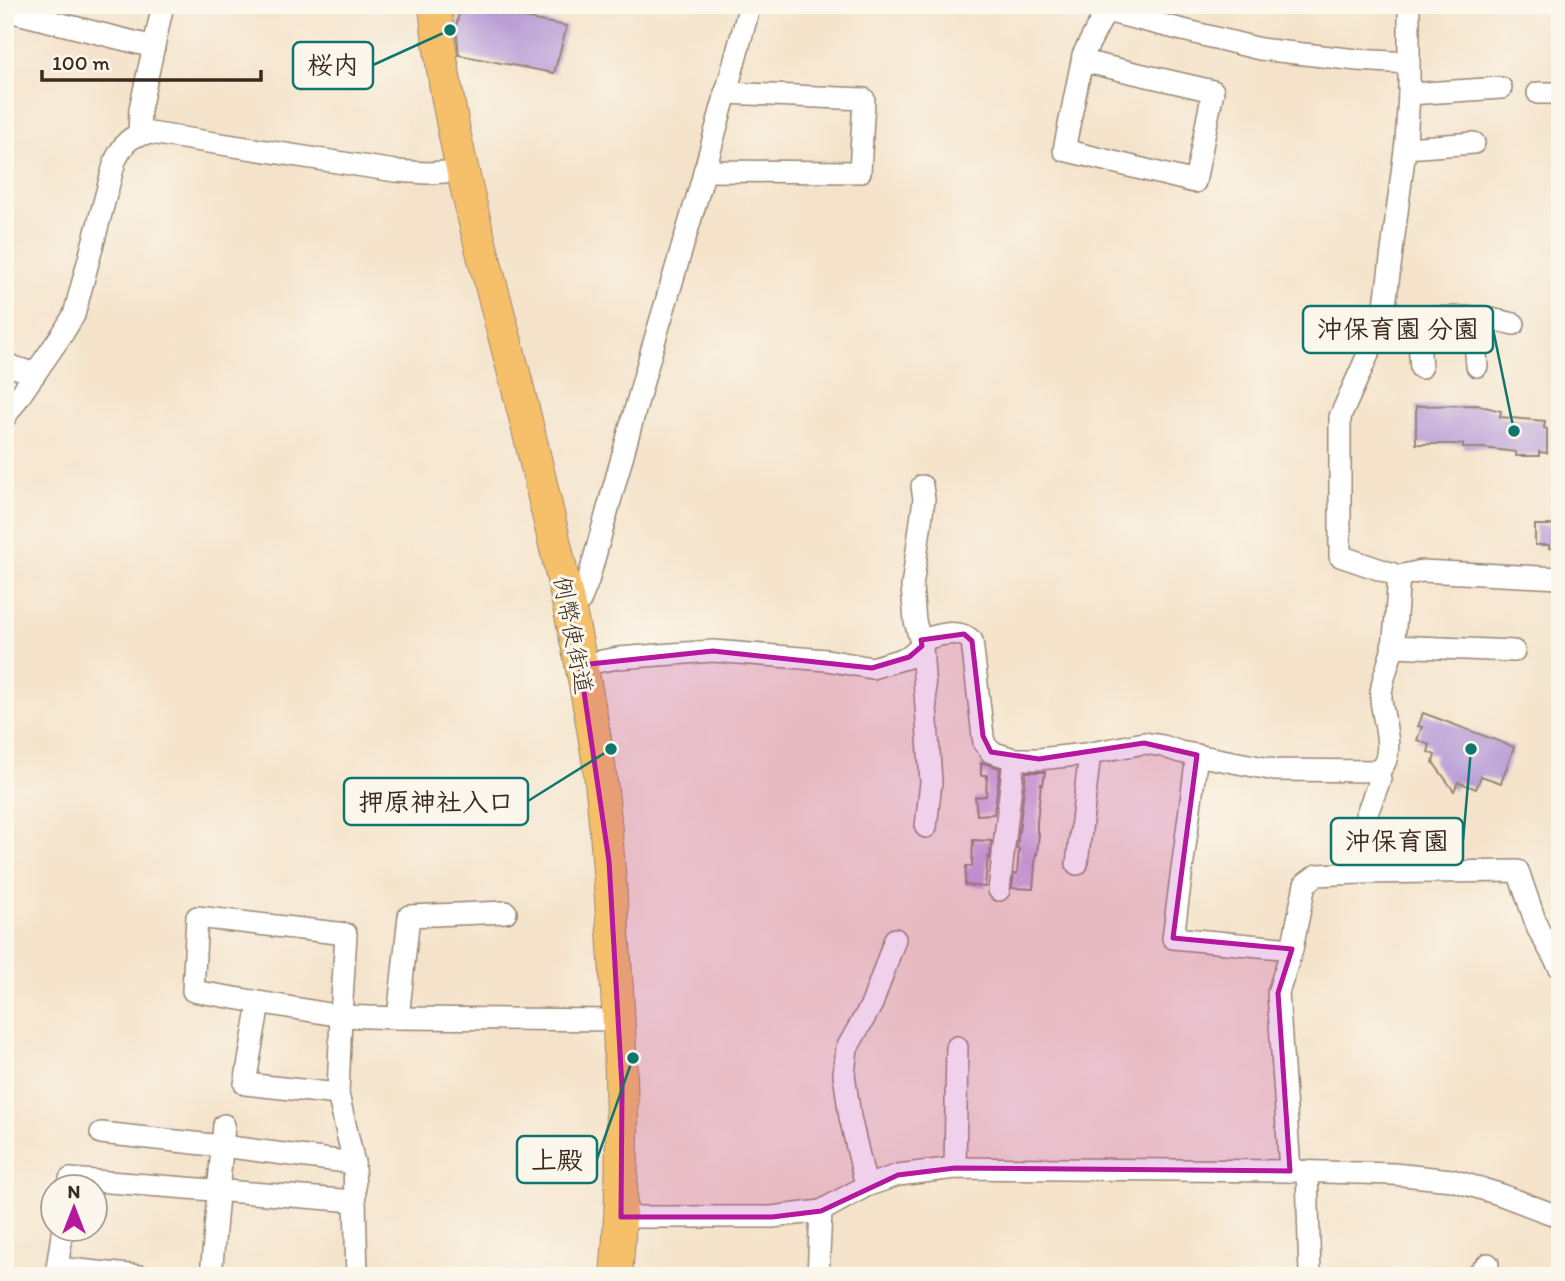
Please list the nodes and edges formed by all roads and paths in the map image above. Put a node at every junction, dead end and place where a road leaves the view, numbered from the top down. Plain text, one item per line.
1 (163, 5) edge
2 (435, 5) edge
3 (750, 5) edge
4 (1409, 5) edge
5 (1108, 8) edge
6 (5, 10) edge
7 (154, 47) junction
8 (1082, 61) junction
9 (1409, 63) junction
10 (1501, 88) dead end
11 (725, 93) junction
12 (1538, 93) dead end
13 (1560, 93) edge
14 (1409, 94) junction
15 (139, 134) junction
16 (1474, 143) dead end
17 (1406, 148) junction
18 (462, 171) junction
19 (704, 171) junction
20 (1416, 317) junction
21 (1472, 317) junction
22 (1383, 318) junction
23 (1514, 324) dead end
24 (5, 363) edge
25 (1477, 366) dead end
26 (1421, 368) dead end
27 (34, 373) junction
28 (5, 416) edge
29 (922, 486) dead end
30 (1399, 576) junction
31 (1560, 578) edge
32 (570, 611) junction
33 (922, 643) junction
34 (1392, 646) junction
35 (1514, 651) dead end
36 (580, 665) junction
37 (1090, 753) junction
38 (1197, 755) junction
39 (1014, 760) junction
40 (1377, 771) junction
41 (926, 827) dead end
42 (1077, 864) dead end
43 (1358, 873) junction
44 (999, 890) dead end
45 (506, 912) dead end
46 (895, 939) dead end
47 (1292, 949) junction
48 (1560, 968) edge
49 (259, 1003) junction
50 (341, 1016) junction
51 (398, 1018) junction
52 (619, 1020) junction
53 (957, 1047) dead end
54 (338, 1094) junction
55 (224, 1125) dead end
56 (101, 1133) dead end
57 (222, 1146) junction
58 (354, 1164) junction
59 (955, 1168) junction
60 (1299, 1171) junction
61 (108, 1182) edge
62 (866, 1186) junction
63 (218, 1191) junction
64 (355, 1201) junction
65 (821, 1211) junction
66 (621, 1217) junction
67 (1560, 1217) edge
68 (61, 1242) edge
69 (87, 1273) edge
70 (140, 1276) edge
71 (211, 1276) edge
72 (357, 1276) edge
73 (616, 1276) edge
74 (818, 1276) edge
75 (1310, 1276) edge

1 - 7 street
2 - 18 highway, 例幣使街道
3 - 11 street
4 - 9 street
5 - 8 street
5 - 9 street
6 - 7 street
7 - 15 street
8 - 8 street
9 - 14 street
10 - 14 street
11 - 19 street
11 - 19 street
12 - 13 street
14 - 17 street
15 - 18 street
15 - 27 street
16 - 17 street
17 - 22 street
18 - 32 highway, 例幣使街道
19 - 32 street
20 - 21 street
20 - 22 street
20 - 26 street
21 - 23 street
21 - 25 street
22 - 30 street
24 - 27 street
27 - 28 street
29 - 33 street
30 - 31 street
30 - 34 street
32 - 36 highway, 例幣使街道
33 - 36 street
33 - 39 street
33 - 41 street
34 - 35 street
34 - 40 street
36 - 52 highway, 例幣使街道
37 - 38 street
37 - 39 street
37 - 42 street
38 - 40 street
38 - 47 street
39 - 44 street
40 - 43 street
43 - 47 street
43 - 48 street
45 - 51 street
46 - 62 street
47 - 60 street
49 - 50 street
49 - 50 street
49 - 54 street
50 - 51 street
50 - 54 street
51 - 52 street
52 - 66 highway, 例幣使街道
53 - 59 street
54 - 58 street
55 - 57 street
56 - 57 street
57 - 58 street
57 - 63 street
58 - 64 street
59 - 60 street
59 - 62 street
60 - 67 street
60 - 75 street
61 - 63 street
62 - 65 street
63 - 64 street
63 - 71 street
64 - 72 street
65 - 66 street
65 - 74 street
66 - 73 highway, 例幣使街道
68 - 69 street
69 - 70 street

